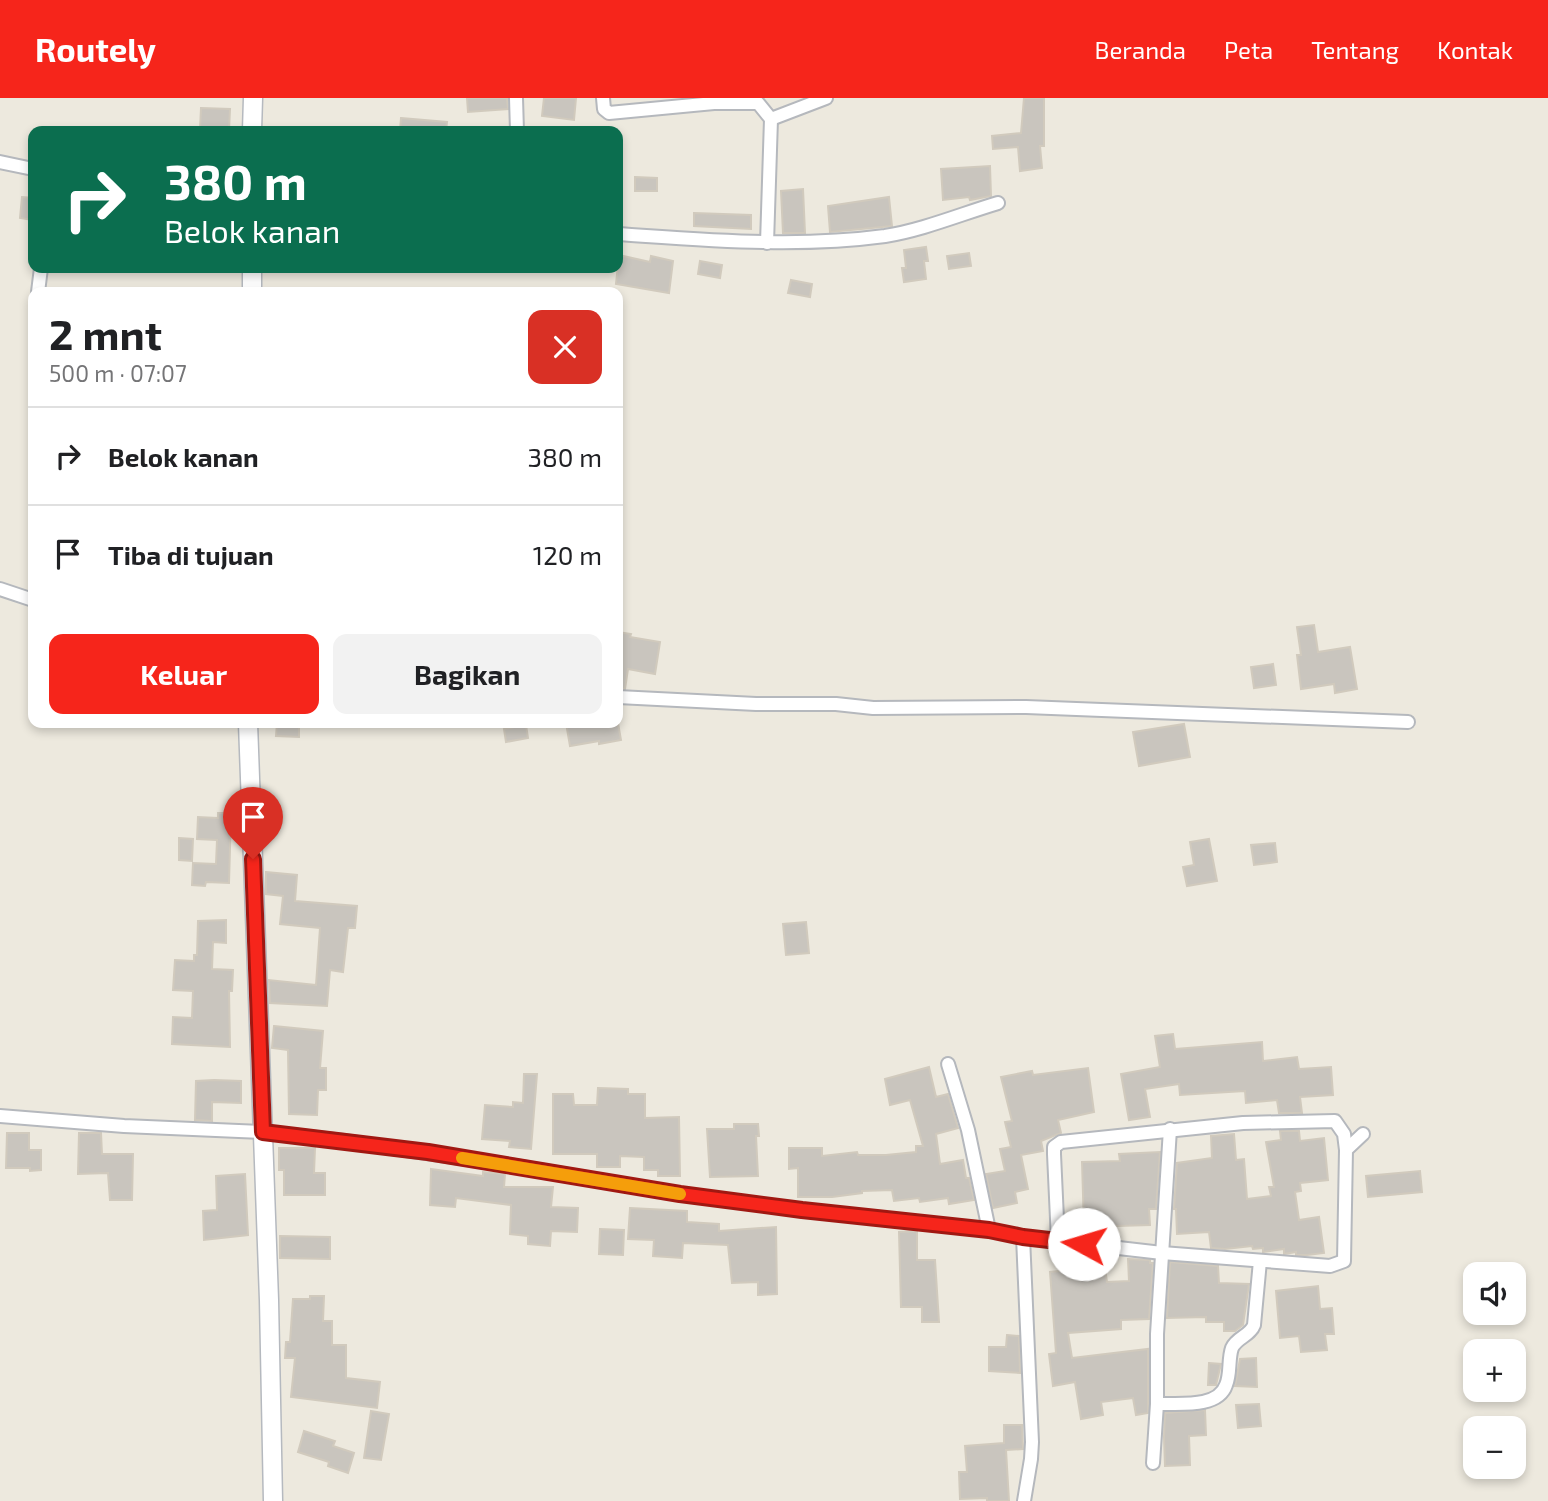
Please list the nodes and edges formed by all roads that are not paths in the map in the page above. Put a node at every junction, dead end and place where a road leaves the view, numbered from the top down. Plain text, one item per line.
1 (253, 98) edge
2 (516, 98) edge
3 (603, 98) edge
4 (826, 98) edge
5 (714, 100) edge
6 (771, 119) junction
7 (253, 126) edge
8 (517, 126) edge
9 (0, 162) edge
10 (28, 168) edge
11 (998, 204) dead end
12 (623, 234) edge
13 (767, 243) junction
14 (0, 589) edge
15 (28, 598) edge
16 (623, 696) edge
17 (1408, 722) dead end
18 (248, 728) edge
19 (948, 1064) dead end
20 (0, 1116) edge
21 (1170, 1129) junction
22 (263, 1132) junction
23 (1363, 1134) dead end
24 (1346, 1150) junction
25 (989, 1230) junction
26 (1023, 1237) junction
27 (1058, 1241) junction
28 (1162, 1253) junction
29 (1260, 1261) junction
30 (1157, 1404) junction
31 (1153, 1463) dead end
32 (273, 1501) edge
33 (1024, 1501) edge

1 - 7 street
2 - 8 street
3 - 5 street
4 - 6 street
5 - 6 street
6 - 13 street
9 - 10 street
11 - 13 street
12 - 13 street
14 - 15 street
16 - 17 street
18 - 22 street
19 - 25 street
20 - 22 street
21 - 24 street
21 - 27 street
21 - 28 street
22 - 25 street
22 - 32 street
23 - 24 street
24 - 29 street
25 - 26 street
26 - 27 street
26 - 33 street
27 - 28 street
28 - 29 street
28 - 30 street
29 - 30 street
30 - 31 street

